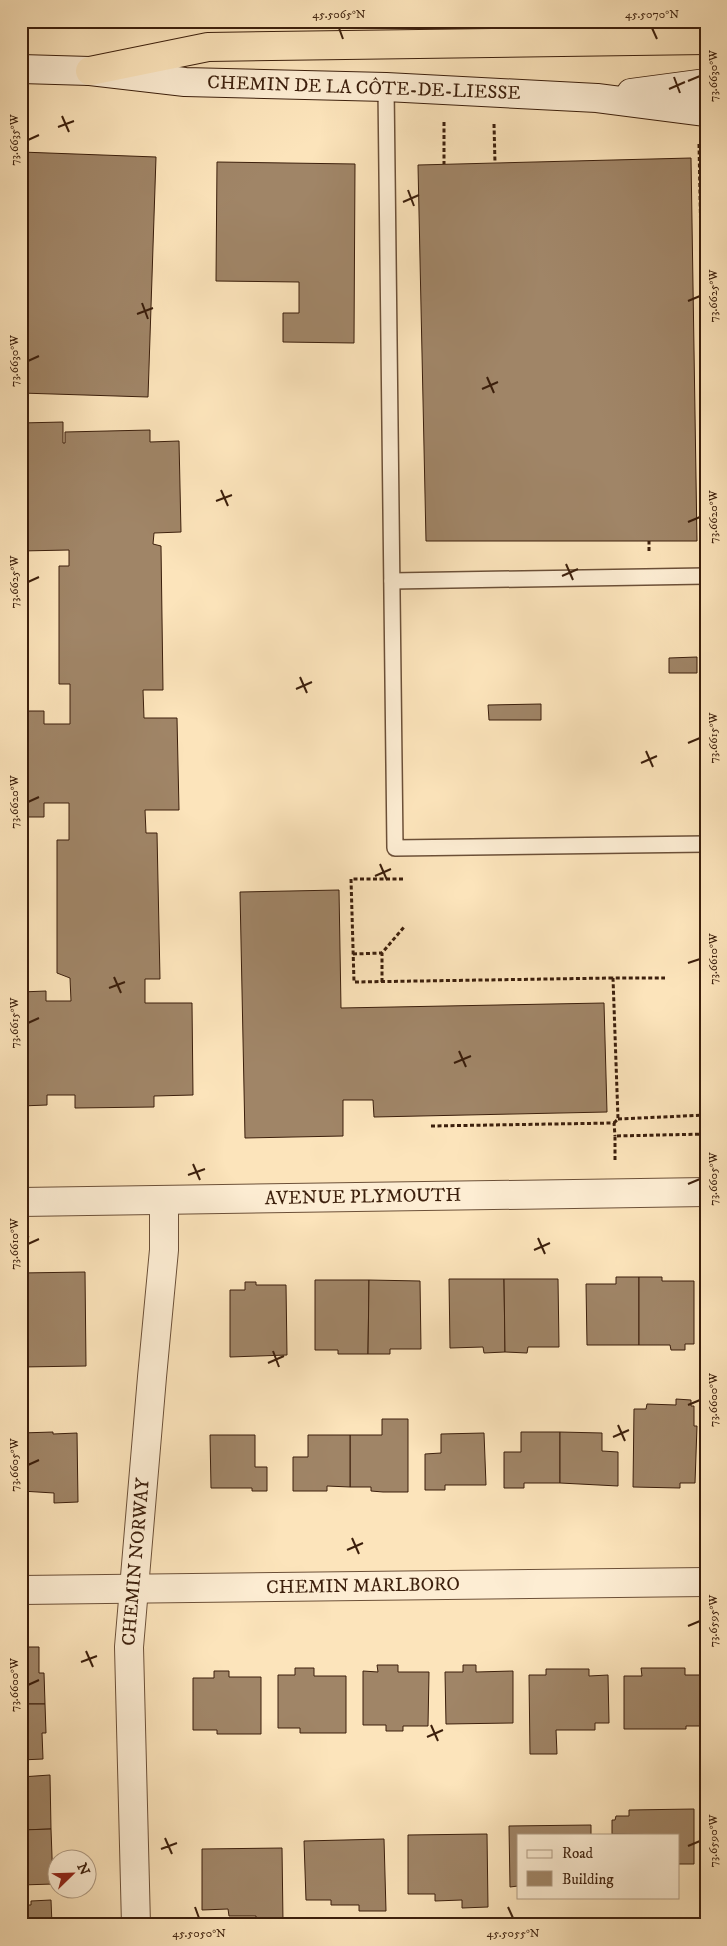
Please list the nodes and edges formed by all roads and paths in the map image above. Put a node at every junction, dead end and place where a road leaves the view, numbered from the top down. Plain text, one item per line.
1 (706, 40) edge
2 (21, 69) edge
3 (90, 71) junction
4 (706, 82) edge
5 (386, 87) junction
6 (598, 98) junction
7 (444, 114) dead end
8 (494, 118) dead end
9 (703, 124) edge
10 (495, 163) dead end
11 (444, 164) dead end
12 (704, 342) edge
13 (706, 493) edge
14 (649, 541) dead end
15 (649, 553) dead end
16 (706, 576) edge
17 (392, 581) junction
18 (706, 844) edge
19 (403, 878) dead end
20 (404, 926) dead end
21 (382, 953) junction
22 (353, 954) junction
23 (613, 978) junction
24 (665, 978) dead end
25 (382, 982) junction
26 (706, 1115) edge
27 (618, 1119) junction
28 (614, 1123) junction
29 (431, 1126) dead end
30 (706, 1134) edge
31 (614, 1136) junction
32 (615, 1160) dead end
33 (706, 1192) edge
34 (164, 1200) junction
35 (21, 1202) edge
36 (28, 1233) dead end
37 (21, 1250) edge
38 (706, 1582) edge
39 (21, 1590) edge
40 (133, 1590) junction
41 (136, 1925) edge

1 - 3 highway
2 - 3 street, CHEMIN DE LA CÔTE-DE-LIESSE
3 - 5 street, CHEMIN DE LA CÔTE-DE-LIESSE
4 - 6 street
5 - 6 street, CHEMIN DE LA CÔTE-DE-LIESSE
5 - 17 lane
6 - 9 street, CHEMIN DE LA CÔTE-DE-LIESSE
7 - 11 path
8 - 10 path
9 - 12 path
12 - 13 path
14 - 15 path
16 - 17 lane
17 - 18 lane
19 - 22 path
20 - 21 path
21 - 22 path
21 - 25 path
22 - 25 path
23 - 24 path
23 - 25 path
23 - 27 path
26 - 27 path
27 - 28 path
28 - 29 path
28 - 31 path
30 - 31 path
31 - 32 path
33 - 34 street, AVENUE PLYMOUTH
34 - 35 street, AVENUE PLYMOUTH
34 - 40 street, CHEMIN NORWAY
36 - 37 path
38 - 40 street, CHEMIN MARLBORO
39 - 40 street, CHEMIN MARLBORO
40 - 41 street, CHEMIN NORWAY

